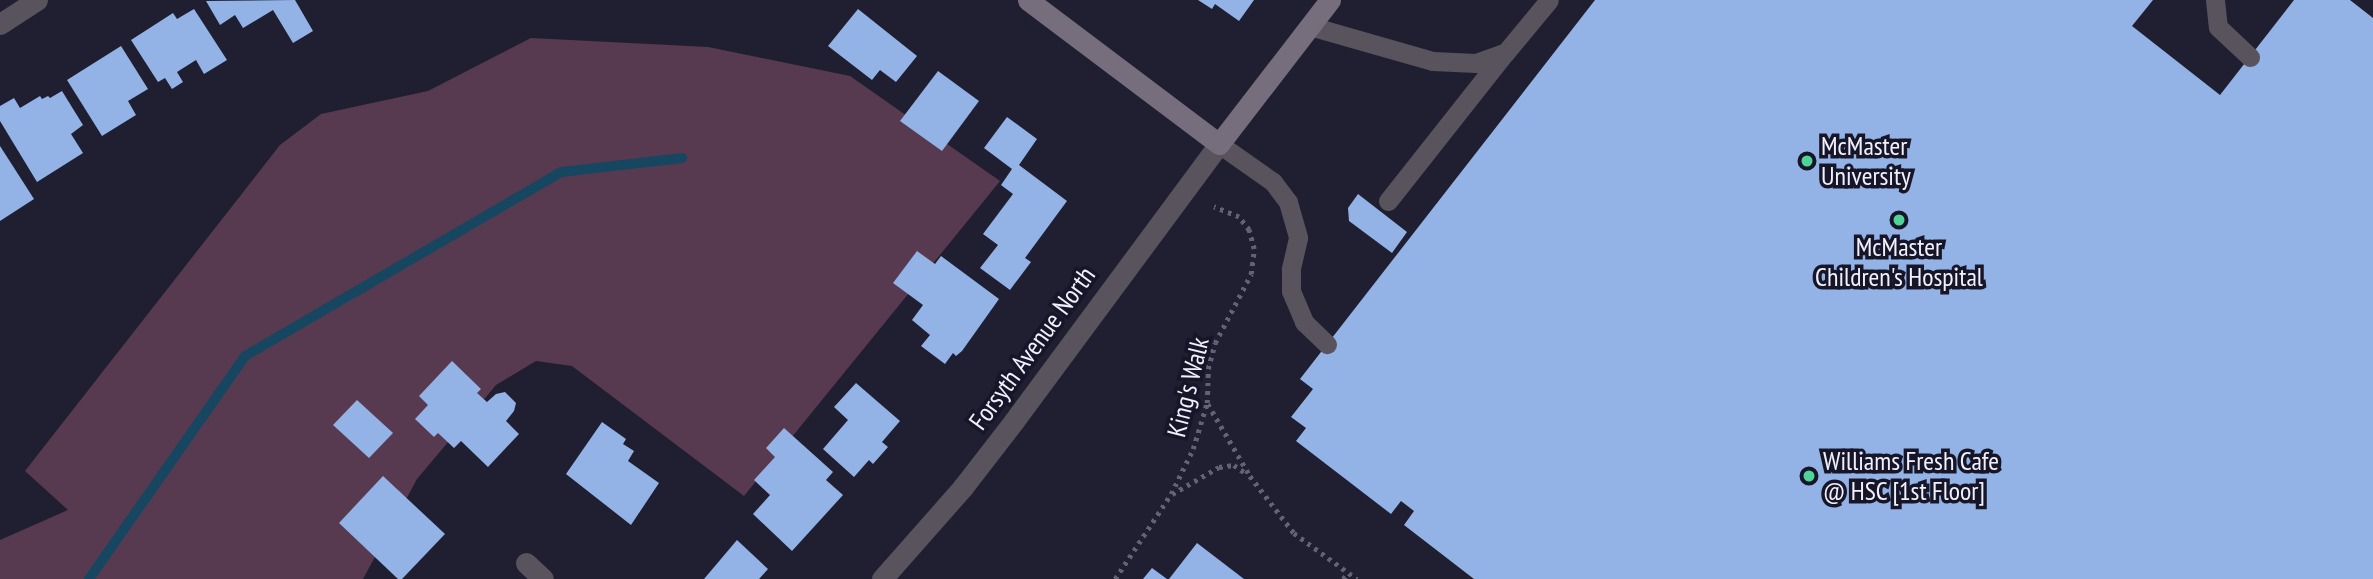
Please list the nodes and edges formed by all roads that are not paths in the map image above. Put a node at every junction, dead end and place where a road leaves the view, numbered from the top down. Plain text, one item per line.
1 (37, 0) edge
2 (1028, 0) edge
3 (1330, 0) edge
4 (1549, 0) edge
5 (2213, 1) edge
6 (0, 24) edge
7 (1310, 26) junction
8 (1506, 52) junction
9 (2250, 57) dead end
10 (1219, 144) junction
11 (1388, 201) dead end
12 (1327, 344) dead end
13 (526, 564) dead end
14 (542, 579) edge
15 (882, 579) edge

1 - 6 street
2 - 10 street
3 - 7 street
4 - 8 lane
5 - 9 lane
7 - 8 lane
7 - 10 street
8 - 11 lane
10 - 12 lane
10 - 15 street, Forsyth Avenue North
13 - 14 street

